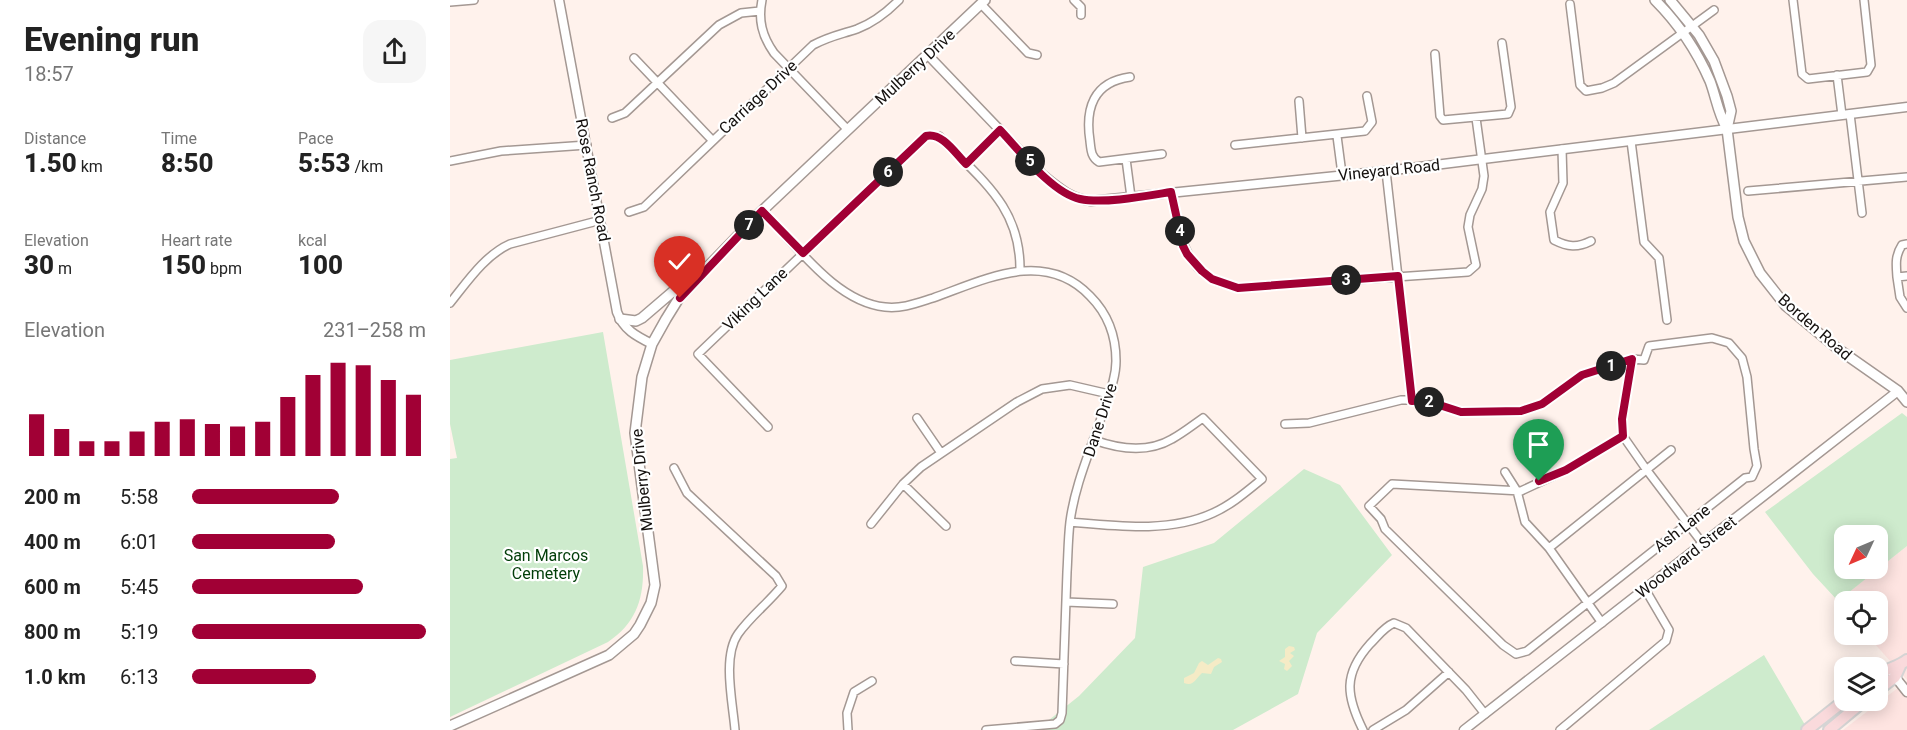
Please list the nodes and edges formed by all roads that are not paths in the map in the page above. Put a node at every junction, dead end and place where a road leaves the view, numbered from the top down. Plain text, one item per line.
1 (474, 0) edge
2 (559, 0) edge
3 (762, 0) edge
4 (899, 0) edge
5 (1074, 0) edge
6 (1655, 0) edge
7 (1670, 0) edge
8 (1792, 0) edge
9 (1864, 0) edge
10 (450, 2) edge
11 (983, 2) edge
12 (1570, 4) dead end
13 (1714, 10) dead end
14 (760, 11) junction
15 (1082, 15) dead end
16 (1693, 26) junction
17 (1684, 33) junction
18 (1502, 43) dead end
19 (927, 54) junction
20 (1435, 54) dead end
21 (1037, 55) dead end
22 (634, 58) dead end
23 (789, 68) junction
24 (1837, 75) junction
25 (1130, 77) dead end
26 (657, 83) junction
27 (1367, 96) dead end
28 (1299, 101) dead end
29 (1907, 107) edge
30 (1846, 114) junction
31 (612, 118) dead end
32 (1476, 118) junction
33 (1727, 129) junction
34 (848, 130) junction
35 (1000, 130) junction
36 (1337, 136) junction
37 (1302, 138) junction
38 (712, 140) junction
39 (1631, 141) junction
40 (587, 145) junction
41 (1234, 145) dead end
42 (1562, 149) junction
43 (1162, 154) dead end
44 (1126, 159) junction
45 (1482, 159) junction
46 (450, 161) edge
47 (966, 164) junction
48 (1386, 171) junction
49 (1342, 174) junction
50 (1907, 177) edge
51 (1858, 182) junction
52 (1748, 191) dead end
53 (1171, 192) junction
54 (1131, 197) junction
55 (762, 211) junction
56 (629, 212) dead end
57 (1862, 213) dead end
58 (601, 220) junction
59 (1591, 241) dead end
60 (1907, 244) edge
61 (803, 253) junction
62 (1020, 271) junction
63 (1398, 276) junction
64 (1907, 276) edge
65 (1897, 277) junction
66 (697, 278) junction
67 (450, 303) edge
68 (1907, 308) edge
69 (620, 320) junction
70 (1666, 320) dead end
71 (652, 344) junction
72 (1632, 359) junction
73 (1907, 384) edge
74 (1903, 392) edge
75 (1109, 394) junction
76 (1412, 401) junction
77 (1907, 402) edge
78 (917, 418) dead end
79 (1285, 424) dead end
80 (768, 427) dead end
81 (1623, 436) junction
82 (1094, 440) junction
83 (1671, 450) dead end
84 (941, 453) junction
85 (674, 468) dead end
86 (1646, 469) junction
87 (1505, 472) dead end
88 (903, 484) junction
89 (1517, 491) junction
90 (1070, 522) junction
91 (1688, 522) junction
92 (871, 524) dead end
93 (946, 525) dead end
94 (1704, 544) junction
95 (1549, 548) junction
96 (1645, 589) junction
97 (1066, 602) junction
98 (1588, 603) junction
99 (1113, 604) dead end
100 (1602, 623) junction
101 (1015, 661) dead end
102 (1903, 663) edge
103 (1064, 664) junction
104 (1449, 672) junction
105 (1891, 672) junction
106 (1888, 673) edge
107 (1888, 676) edge
108 (872, 681) dead end
109 (1907, 692) edge
110 (1834, 709) edge
111 (1851, 711) edge
112 (1485, 714) junction
113 (452, 727) edge
114 (1001, 729) edge
115 (735, 730) edge
116 (848, 730) edge
117 (986, 730) edge
118 (1362, 730) edge
119 (1373, 730) edge
120 (1464, 730) edge
121 (1560, 730) edge
122 (1807, 730) edge
123 (1829, 730) edge

1 - 10 street
2 - 40 street, Rose Ranch Road
3 - 14 street
4 - 23 street, Carriage Drive
5 - 15 street
6 - 17 main road, Borden Road
7 - 16 main road, Borden Road
8 - 24 street
9 - 24 street
11 - 19 main road, Mulberry Drive
11 - 21 street
12 - 17 street
13 - 16 street
14 - 23 street
14 - 26 street
16 - 17 street
16 - 33 main road, Borden Road
17 - 33 main road, Borden Road
18 - 32 street
19 - 34 main road, Mulberry Drive
19 - 35 street, Vineyard Road
20 - 32 street
22 - 26 street
23 - 34 street
23 - 38 street, Carriage Drive
24 - 30 street
25 - 44 street
26 - 31 street
26 - 38 street
27 - 36 street
28 - 37 street
29 - 30 street, Vineyard Road
30 - 33 street, Vineyard Road
30 - 51 street
32 - 45 street
33 - 39 street, Vineyard Road
33 - 74 main road, Borden Road
34 - 55 main road, Mulberry Drive
35 - 47 street
35 - 54 street, Vineyard Road
36 - 37 street
36 - 49 street
37 - 41 street
38 - 56 street, Carriage Drive
39 - 42 street, Vineyard Road
39 - 70 street
40 - 46 street
40 - 58 street, Rose Ranch Road
42 - 45 street, Vineyard Road
42 - 59 street
43 - 44 street
44 - 54 street
45 - 48 street, Vineyard Road
45 - 63 street
47 - 61 street, Viking Lane
47 - 62 street, Viking Lane
48 - 49 street, Vineyard Road
48 - 63 street
49 - 53 street, Vineyard Road
50 - 51 street
51 - 52 street
51 - 57 street
53 - 54 street, Vineyard Road
53 - 63 street
55 - 61 street, Dane Drive
55 - 66 main road, Mulberry Drive
58 - 67 street
58 - 69 street, Rose Ranch Road
60 - 65 street
61 - 62 street, Dane Drive
61 - 80 street, Viking Lane
62 - 75 street, Dane Drive
63 - 76 street
64 - 65 street
65 - 68 street
66 - 69 main road
66 - 71 main road, Mulberry Drive
69 - 71 street
71 - 113 main road, Mulberry Drive
72 - 76 street
72 - 81 street
72 - 91 street, Ash Lane
73 - 74 main road, Woodward Street
74 - 77 main road, Borden Road
74 - 94 street, Woodward Street
75 - 82 street, Dane Drive
75 - 84 street
76 - 79 street
78 - 84 street
81 - 86 street
81 - 89 street
82 - 90 street, Dane Drive
82 - 90 street
83 - 86 street
84 - 88 street
85 - 115 street
86 - 91 street
86 - 95 street
87 - 89 street
88 - 92 street
88 - 93 street
89 - 95 street
89 - 98 street, Ash Lane
90 - 97 street, Dane Drive
91 - 94 street
91 - 98 street, Ash Lane
94 - 96 street, Woodward Street
95 - 98 street
96 - 100 street, Woodward Street
96 - 121 street
97 - 99 street
97 - 103 street, Dane Drive
98 - 100 street
100 - 112 street, Woodward Street
101 - 103 street
102 - 105 main road
103 - 114 street, Dane Drive
104 - 112 street
104 - 118 street
104 - 119 street
105 - 106 main road
105 - 107 main road
105 - 109 street
108 - 116 street
110 - 122 main road
111 - 123 main road
112 - 120 street, Woodward Street
114 - 117 street

